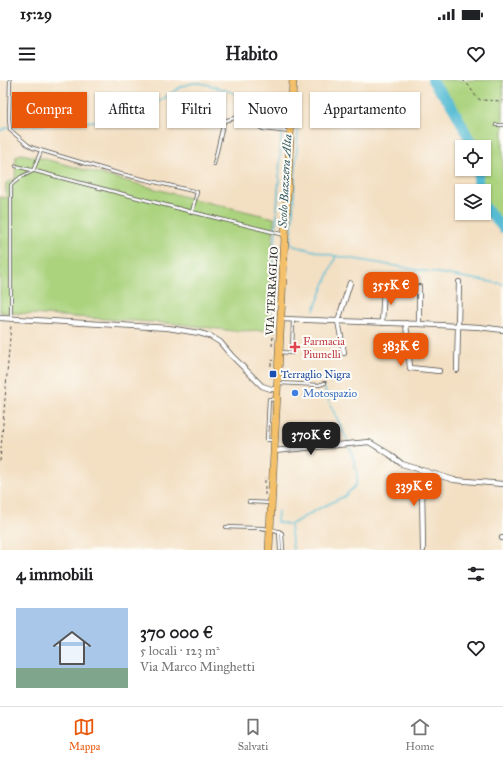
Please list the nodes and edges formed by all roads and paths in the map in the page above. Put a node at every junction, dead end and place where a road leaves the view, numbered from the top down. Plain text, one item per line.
1 (10, 80) edge
2 (292, 80) edge
3 (463, 80) edge
4 (503, 101) edge
5 (496, 125) dead end
6 (503, 125) edge
7 (289, 129) junction
8 (41, 151) junction
9 (214, 164) dead end
10 (16, 166) dead end
11 (33, 171) junction
12 (192, 212) junction
13 (282, 234) junction
14 (459, 282) dead end
15 (350, 283) dead end
16 (384, 288) dead end
17 (418, 288) dead end
18 (0, 318) edge
19 (11, 318) junction
20 (282, 319) junction
21 (293, 320) junction
22 (338, 321) junction
23 (382, 323) junction
24 (406, 323) junction
25 (419, 324) junction
26 (458, 326) junction
27 (503, 330) edge
28 (280, 352) junction
29 (344, 353) dead end
30 (457, 370) dead end
31 (438, 371) dead end
32 (325, 383) dead end
33 (278, 386) junction
34 (274, 451) junction
35 (0, 461) edge
36 (428, 472) junction
37 (503, 484) edge
38 (249, 502) dead end
39 (272, 503) junction
40 (226, 527) dead end
41 (270, 530) junction
42 (270, 550) edge
43 (281, 550) edge
44 (423, 550) edge

1 - 8 lane
2 - 7 main road, VIA TERRAGLIO
3 - 4 path
5 - 6 lane
7 - 9 lane
7 - 13 main road, VIA TERRAGLIO
8 - 11 lane
8 - 12 lane
10 - 11 lane
11 - 12 lane
11 - 19 lane
12 - 13 lane
13 - 20 main road, VIA TERRAGLIO
14 - 26 street
15 - 22 street
16 - 23 street
17 - 25 street
18 - 19 street
19 - 33 street
19 - 35 path
20 - 21 street
20 - 28 main road, VIA TERRAGLIO
21 - 22 street
21 - 28 lane
22 - 23 street
22 - 29 street
23 - 24 street
24 - 25 street
24 - 31 street
25 - 26 street
26 - 27 street
26 - 30 street
28 - 33 main road, VIA TERRAGLIO
32 - 33 lane
33 - 34 main road, VIA TERRAGLIO
34 - 36 street
34 - 39 main road, VIA TERRAGLIO
36 - 37 street
36 - 44 street
38 - 39 lane
39 - 41 main road, VIA TERRAGLIO
40 - 41 lane
41 - 42 main road, VIA TERRAGLIO
41 - 43 lane

